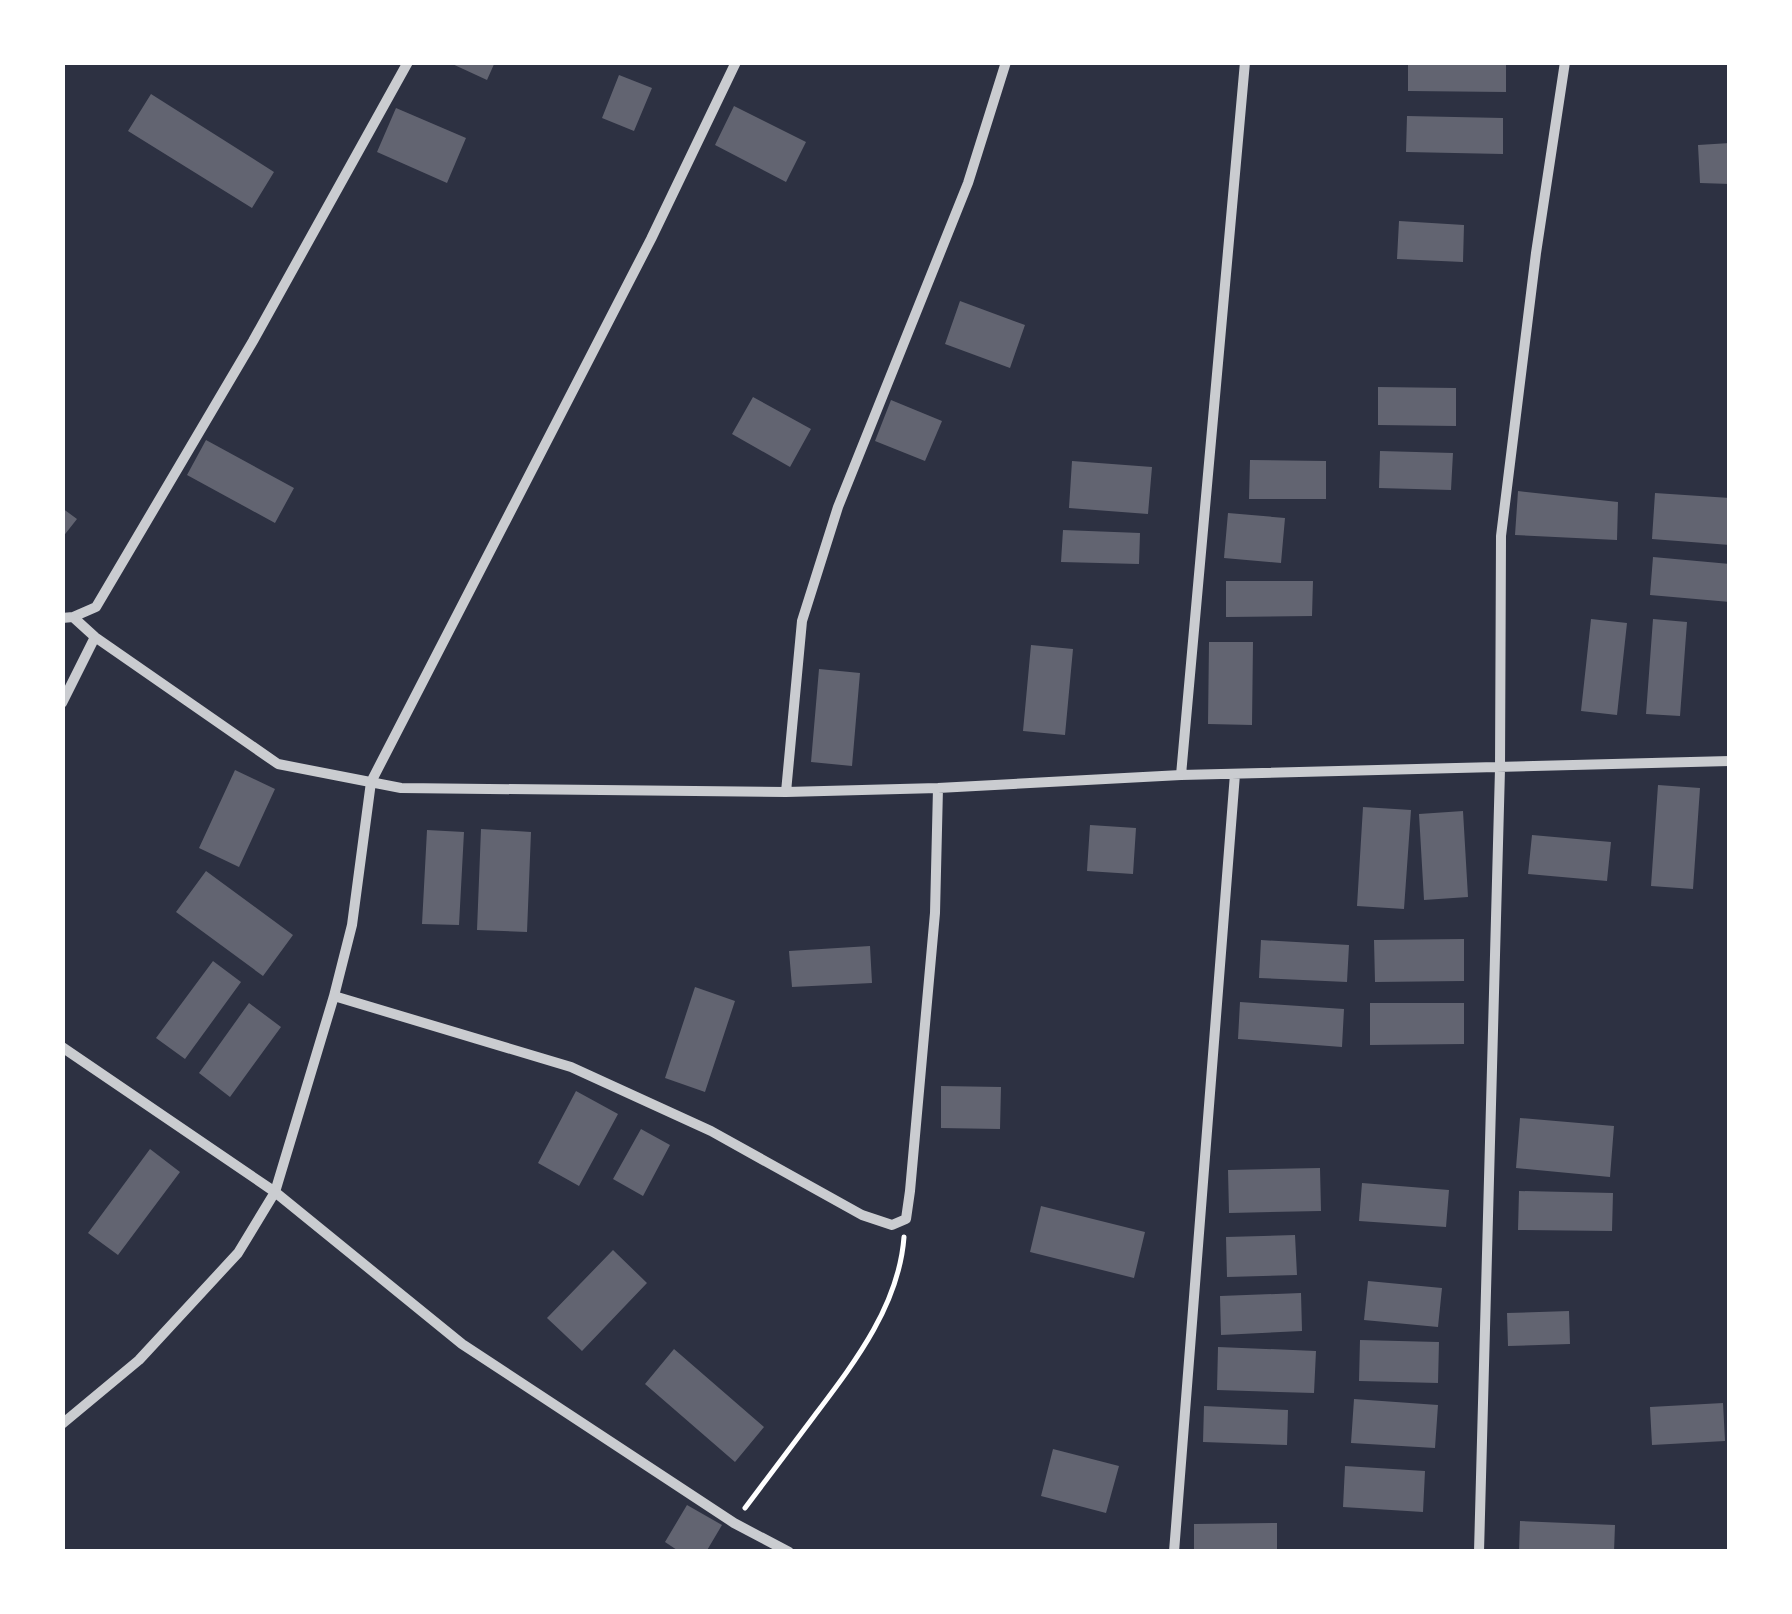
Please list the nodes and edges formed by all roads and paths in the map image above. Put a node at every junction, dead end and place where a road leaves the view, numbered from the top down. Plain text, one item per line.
1 (408, 62) edge
2 (736, 62) edge
3 (1006, 62) edge
4 (1245, 62) edge
5 (1565, 62) edge
6 (68, 618) edge
7 (95, 637) junction
8 (62, 703) edge
9 (1730, 762) edge
10 (1500, 768) junction
11 (1235, 774) junction
12 (1181, 775) junction
13 (371, 782) junction
14 (938, 788) junction
15 (786, 792) junction
16 (334, 996) junction
17 (62, 1047) edge
18 (275, 1192) junction
19 (906, 1219) junction
20 (62, 1424) edge
21 (734, 1523) junction
22 (789, 1552) edge
23 (1174, 1552) edge
24 (1478, 1552) edge

1 - 6 street
2 - 13 street
3 - 15 street
4 - 12 street
5 - 10 street
6 - 7 street
7 - 8 street
7 - 13 street
9 - 10 street
10 - 11 street
10 - 24 street
11 - 12 street
11 - 23 street
12 - 14 street
13 - 15 street
13 - 16 street
14 - 15 street
14 - 19 street
16 - 18 street
16 - 19 street
17 - 18 street
18 - 20 street
18 - 21 street
19 - 21 path
21 - 22 street

